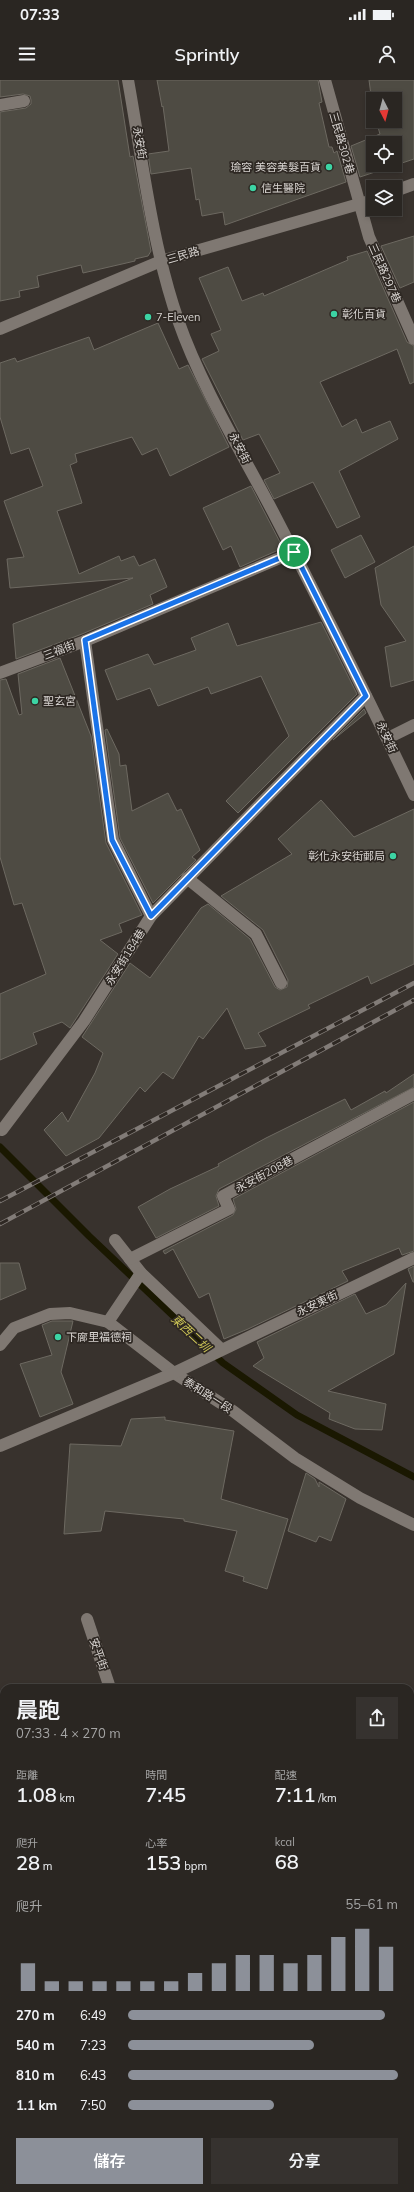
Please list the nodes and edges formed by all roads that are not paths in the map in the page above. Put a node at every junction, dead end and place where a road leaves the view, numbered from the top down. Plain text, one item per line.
1 (128, 80) edge
2 (325, 80) edge
3 (24, 101) dead end
4 (0, 105) edge
5 (414, 184) edge
6 (402, 189) edge
7 (366, 203) edge
8 (360, 206) junction
9 (161, 261) junction
10 (0, 329) edge
11 (414, 339) edge
12 (294, 552) junction
13 (85, 640) junction
14 (0, 673) edge
15 (366, 696) junction
16 (414, 725) edge
17 (388, 738) junction
18 (414, 795) edge
19 (187, 878) junction
20 (151, 916) junction
21 (281, 983) dead end
22 (414, 1094) edge
23 (2, 1130) dead end
24 (115, 1240) dead end
25 (414, 1258) edge
26 (130, 1259) junction
27 (141, 1273) junction
28 (108, 1322) junction
29 (0, 1345) edge
30 (221, 1349) junction
31 (174, 1373) junction
32 (0, 1446) edge
33 (414, 1525) edge
34 (87, 1619) dead end
35 (107, 1684) edge
36 (414, 2016) edge
37 (414, 2034) edge

1 - 9 street, 永安街
2 - 8 street, 三民路302巷
3 - 4 street
5 - 6 street
7 - 8 street, 三民路
8 - 9 street, 三民路
8 - 11 street, 三民路297巷
9 - 10 street, 三民路
9 - 12 street, 永安街
12 - 13 street, 三福街
12 - 15 street, 永安街
13 - 14 street, 三福街
13 - 20 street
15 - 17 street, 永安街
15 - 19 street, 永安街184巷
16 - 17 street
17 - 18 street, 永安街
19 - 20 street, 永安街184巷
19 - 21 street
20 - 23 street, 永安街184巷
22 - 26 street, 永安街208巷
24 - 26 street
25 - 30 street, 永安東街
26 - 27 street
27 - 28 street
27 - 30 street
28 - 29 street, 泰和路一段
28 - 31 street, 泰和路一段
30 - 31 street, 永安東街
31 - 32 street
31 - 33 street, 泰和路一段
34 - 35 street, 安平街
36 - 37 street

